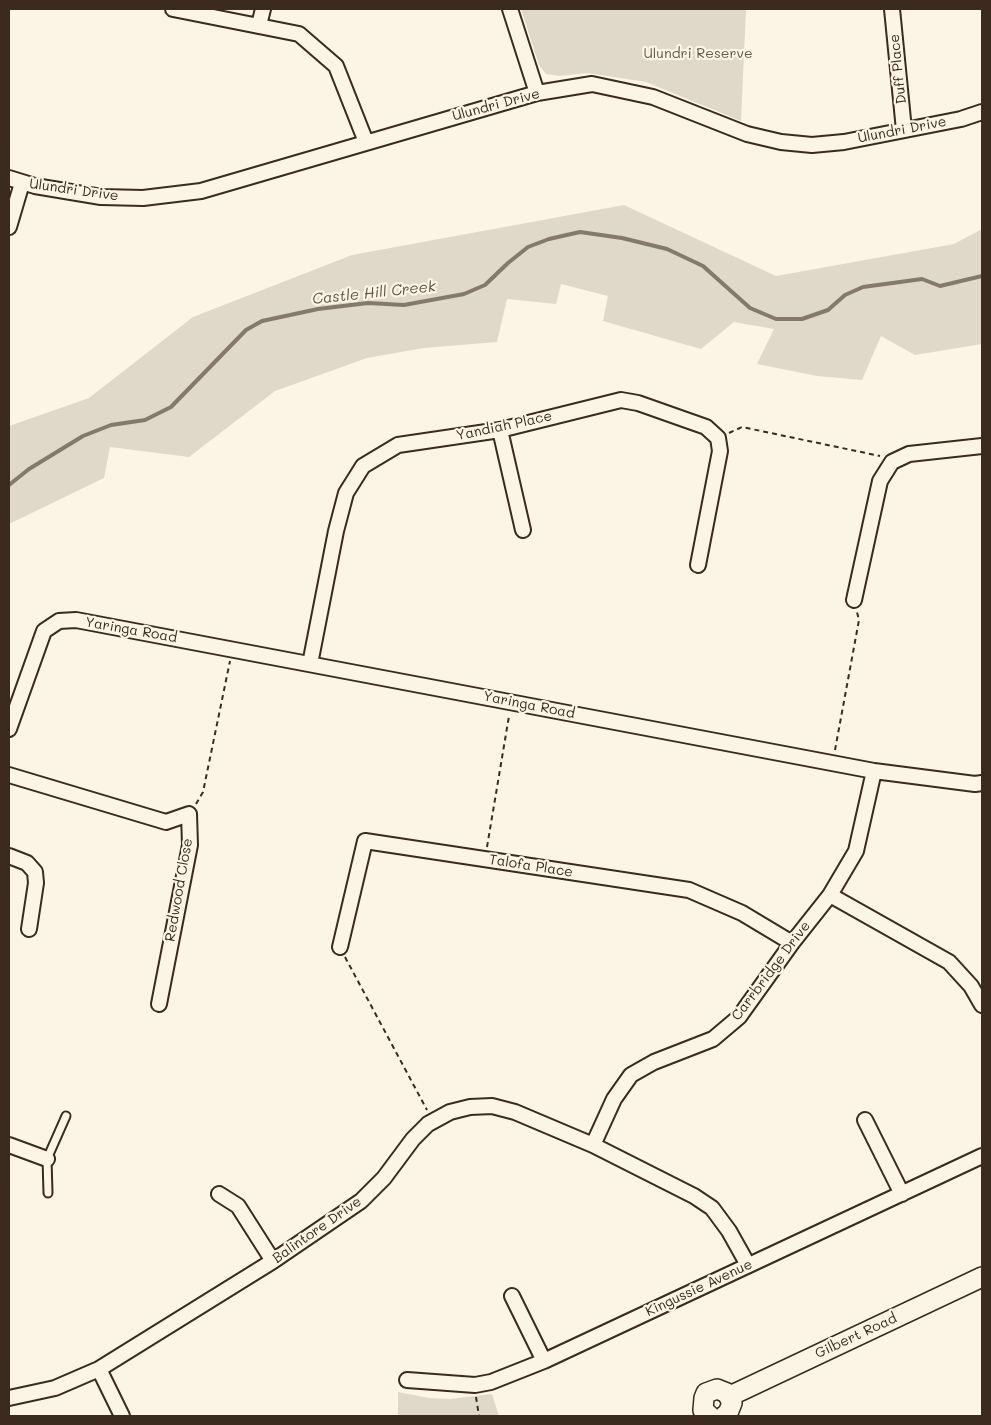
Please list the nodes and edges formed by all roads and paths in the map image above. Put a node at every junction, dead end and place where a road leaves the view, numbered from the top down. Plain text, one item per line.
1 (174, 9) edge
2 (262, 9) edge
3 (510, 9) edge
4 (892, 9) edge
5 (259, 25) junction
6 (537, 93) junction
7 (982, 112) edge
8 (904, 130) junction
9 (366, 142) junction
10 (15, 180) edge
11 (9, 227) edge
12 (500, 430) junction
13 (718, 438) junction
14 (982, 446) edge
15 (892, 462) junction
16 (522, 530) dead end
17 (698, 565) dead end
18 (854, 600) joint
19 (232, 649) junction
20 (310, 664) junction
21 (512, 702) junction
22 (9, 729) edge
23 (833, 763) junction
24 (874, 771) junction
25 (9, 775) edge
26 (982, 783) edge
27 (189, 814) junction
28 (9, 856) edge
29 (485, 859) junction
30 (830, 895) junction
31 (29, 929) dead end
32 (792, 943) junction
33 (340, 947) joint
34 (159, 1004) dead end
35 (982, 1005) edge
36 (66, 1116) dead end
37 (865, 1120) dead end
38 (433, 1121) junction
39 (9, 1145) edge
40 (593, 1145) junction
41 (982, 1156) edge
42 (47, 1160) junction
43 (48, 1193) dead end
44 (219, 1194) dead end
45 (902, 1194) junction
46 (273, 1261) junction
47 (748, 1265) junction
48 (982, 1277) edge
49 (512, 1296) dead end
50 (544, 1361) junction
51 (99, 1369) junction
52 (406, 1380) dead end
53 (475, 1385) junction
54 (730, 1396) junction
55 (9, 1398) edge
56 (701, 1414) edge
57 (122, 1416) edge
58 (479, 1416) edge
59 (724, 1416) edge

1 - 5 street
2 - 5 street
3 - 6 street
4 - 8 street, Duff Place
5 - 9 street
6 - 8 street, Ulundri Drive
6 - 9 street, Ulundri Drive
7 - 8 street, Ulundri Drive
9 - 10 street, Ulundri Drive
10 - 11 street
12 - 13 street, Yandiah Place
12 - 16 street
12 - 20 street, Yandiah Place
13 - 15 path
13 - 17 street
14 - 15 street
15 - 18 street
18 - 23 path
19 - 20 street, Yaringa Road
19 - 22 street, Yaringa Road
19 - 27 path
20 - 21 street, Yaringa Road
21 - 23 street, Yaringa Road
21 - 29 path
23 - 24 street, Yaringa Road
24 - 26 street, Yaringa Road
24 - 30 street, Carrbridge Drive
25 - 27 street, Redwood Close
27 - 34 street, Redwood Close
28 - 31 street
29 - 32 street, Talofa Place
29 - 33 street, Talofa Place
30 - 32 street, Carrbridge Drive
30 - 35 street
32 - 40 street, Carrbridge Drive
33 - 38 path
36 - 42 lane
37 - 45 street
38 - 40 street, Balintore Drive
38 - 46 street, Balintore Drive
39 - 42 street
40 - 47 street, Balintore Drive
41 - 45 street, Kingussie Avenue
42 - 43 lane
44 - 46 street
45 - 47 street, Kingussie Avenue
46 - 51 street, Balintore Drive
47 - 50 street, Kingussie Avenue
48 - 54 main road, Gilbert Road
49 - 50 street
50 - 53 street, Kingussie Avenue
51 - 55 street, Balintore Drive
51 - 57 street
52 - 53 street, Kingussie Avenue
53 - 58 path
54 - 56 main road
54 - 59 main road

